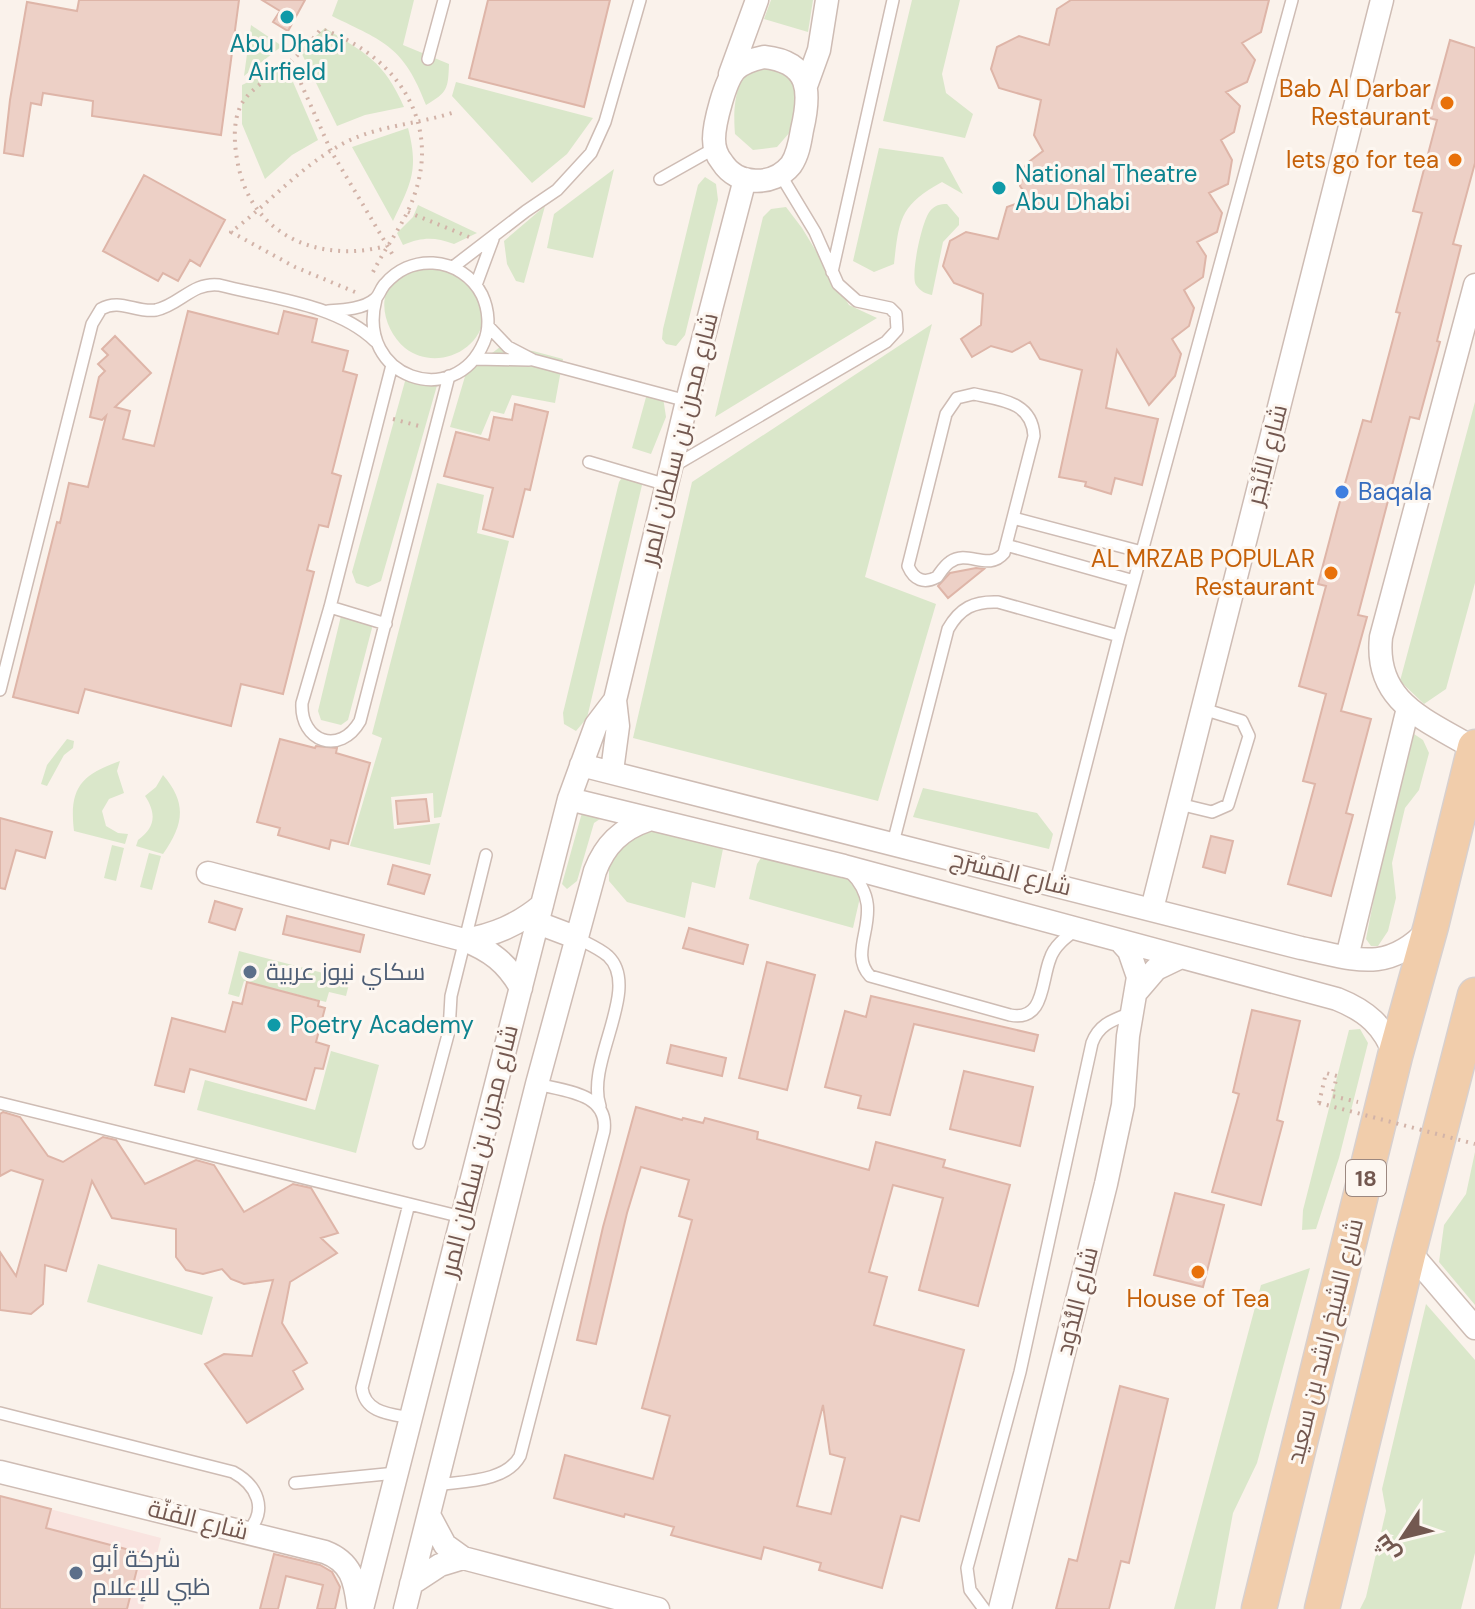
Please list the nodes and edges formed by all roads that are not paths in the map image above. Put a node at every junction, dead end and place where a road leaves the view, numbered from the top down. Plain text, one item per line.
1 (444, 0) edge
2 (640, 0) edge
3 (757, 0) edge
4 (827, 0) edge
5 (893, 0) edge
6 (1292, 0) edge
7 (1382, 0) edge
8 (428, 59) dead end
9 (730, 77) junction
10 (806, 86) junction
11 (715, 148) junction
12 (780, 174) junction
13 (660, 179) dead end
14 (745, 179) junction
15 (495, 234) junction
16 (453, 267) junction
17 (832, 273) junction
18 (476, 285) junction
19 (1475, 285) edge
20 (376, 299) junction
21 (323, 311) junction
22 (488, 326) junction
23 (375, 341) junction
24 (474, 359) junction
25 (533, 360) junction
26 (392, 365) junction
27 (449, 376) junction
28 (687, 401) junction
29 (589, 462) dead end
30 (670, 476) junction
31 (1013, 518) junction
32 (1006, 545) junction
33 (1142, 552) junction
34 (1134, 581) junction
35 (330, 607) junction
36 (386, 624) junction
37 (1119, 636) junction
38 (0, 690) edge
39 (615, 700) junction
40 (1408, 708) junction
41 (1203, 709) junction
42 (1475, 748) edge
43 (581, 765) junction
44 (612, 771) junction
45 (569, 799) junction
46 (1179, 804) junction
47 (794, 818) junction
48 (648, 820) junction
49 (893, 843) junction
50 (782, 852) junction
51 (486, 855) dead end
52 (844, 866) junction
53 (208, 873) dead end
54 (1055, 885) junction
55 (1152, 909) junction
56 (540, 914) junction
57 (1431, 926) junction
58 (1078, 929) junction
59 (575, 937) junction
60 (464, 940) junction
61 (1120, 941) junction
62 (1280, 942) junction
63 (1181, 957) junction
64 (1347, 957) junction
65 (1270, 980) junction
66 (521, 988) junction
67 (1138, 990) junction
68 (1475, 995) edge
69 (1131, 1013) junction
70 (1395, 1056) junction
71 (1463, 1078) edge
72 (537, 1084) junction
73 (0, 1103) edge
74 (601, 1111) junction
75 (419, 1143) dead end
76 (409, 1204) junction
77 (462, 1217) junction
78 (1409, 1251) junction
79 (1475, 1328) edge
80 (0, 1413) edge
81 (411, 1418) junction
82 (0, 1472) edge
83 (396, 1473) junction
84 (295, 1483) dead end
85 (437, 1485) junction
86 (429, 1515) junction
87 (247, 1532) junction
88 (463, 1558) junction
89 (411, 1584) junction
90 (360, 1609) edge
91 (405, 1609) edge
92 (658, 1609) edge
93 (984, 1609) edge
94 (1000, 1609) edge
95 (1259, 1609) edge
96 (1322, 1609) edge

1 - 8 lane
2 - 15 lane
3 - 9 street
4 - 10 street
5 - 17 lane
6 - 33 lane
7 - 41 street, شارع الأبْجَر
9 - 10 street
9 - 11 street
10 - 12 street
11 - 13 lane
11 - 14 street
12 - 14 street
12 - 17 lane
14 - 28 street, شارع مجرن بن سلطان المرر
15 - 16 lane
15 - 18 lane
16 - 18 lane
16 - 20 lane
17 - 30 lane
18 - 22 lane
19 - 40 street, شارع الشيخ راشد بن سعيد
20 - 21 lane
20 - 23 lane
21 - 23 lane
21 - 38 lane
22 - 24 lane
22 - 25 lane
23 - 26 lane
24 - 25 lane
24 - 27 lane
25 - 28 lane
26 - 27 lane
26 - 35 lane
27 - 36 lane
28 - 30 street, شارع مجرن بن سلطان المرر
29 - 30 lane
30 - 39 street, شارع مجرن بن سلطان المرر
31 - 32 lane
31 - 32 lane
31 - 33 lane
32 - 34 lane
33 - 34 lane
34 - 37 lane
35 - 36 lane
35 - 36 lane
37 - 49 lane
37 - 54 lane
39 - 43 street, شارع مجرن بن سلطان المرر
39 - 44 street, شارع مجرن بن سلطان المرر
40 - 42 street, شارع الشيخ راشد بن سعيد
40 - 64 street
41 - 46 street, شارع الأبْجَر
41 - 46 lane
42 - 57 main road, شارع الشيخ راشد بن سعيد / 18
43 - 44 street, شارع المَسْرَج
43 - 45 street, شارع مجرن بن سلطان المرر
44 - 47 street, شارع المَسْرَج
45 - 48 street, شارع المَسْرَج
45 - 56 street, شارع مجرن بن سلطان المرر
46 - 55 street, شارع الأبْجَر
47 - 49 street, شارع المَسْرَج
47 - 50 street
48 - 50 street, شارع المَسْرَج
48 - 59 street, شارع مجرن بن سلطان المرر
49 - 54 street, شارع المَسْرَج
50 - 52 street, شارع المَسْرَج
51 - 60 lane
52 - 58 street, شارع المَسْرَج
52 - 58 lane
53 - 60 street
54 - 55 street, شارع المَسْرَج
55 - 62 street, شارع المَسْرَج
56 - 59 street
56 - 60 street
56 - 66 street, شارع مجرن بن سلطان المرر
57 - 64 street, شارع المَسْرَج
57 - 70 main road, شارع الشيخ راشد بن سعيد / 18
58 - 61 street, شارع المَسْرَج
59 - 72 street, شارع مجرن بن سلطان المرر
59 - 74 lane
60 - 66 street
60 - 75 lane
61 - 63 street, شارع المَسْرَج
61 - 67 street
62 - 64 street, شارع المَسْرَج
62 - 65 street
63 - 65 street, شارع المَسْرَج
63 - 67 street
65 - 70 street, شارع المَسْرَج
66 - 77 street, شارع مجرن بن سلطان المرر
67 - 69 street, شارع النُّدُود
68 - 71 main road
69 - 93 lane
69 - 94 street, شارع النُّدُود
70 - 95 main road, شارع الشيخ راشد بن سعيد / 18
71 - 78 main road
72 - 74 lane
72 - 85 street, شارع مجرن بن سلطان المرر
73 - 76 lane
74 - 85 lane
76 - 77 lane
76 - 81 lane
77 - 81 street, شارع مجرن بن سلطان المرر
78 - 79 street
78 - 96 main road
80 - 87 lane
81 - 83 street, شارع مجرن بن سلطان المرر
82 - 87 street, شارع الفَنّة
83 - 84 lane
83 - 90 street, شارع مجرن بن سلطان المرر
85 - 86 street, شارع مجرن بن سلطان المرر
86 - 88 street
86 - 89 street, شارع مجرن بن سلطان المرر
87 - 90 street, شارع الفَنّة
88 - 89 street
88 - 92 street
89 - 91 street, شارع مجرن بن سلطان المرر

